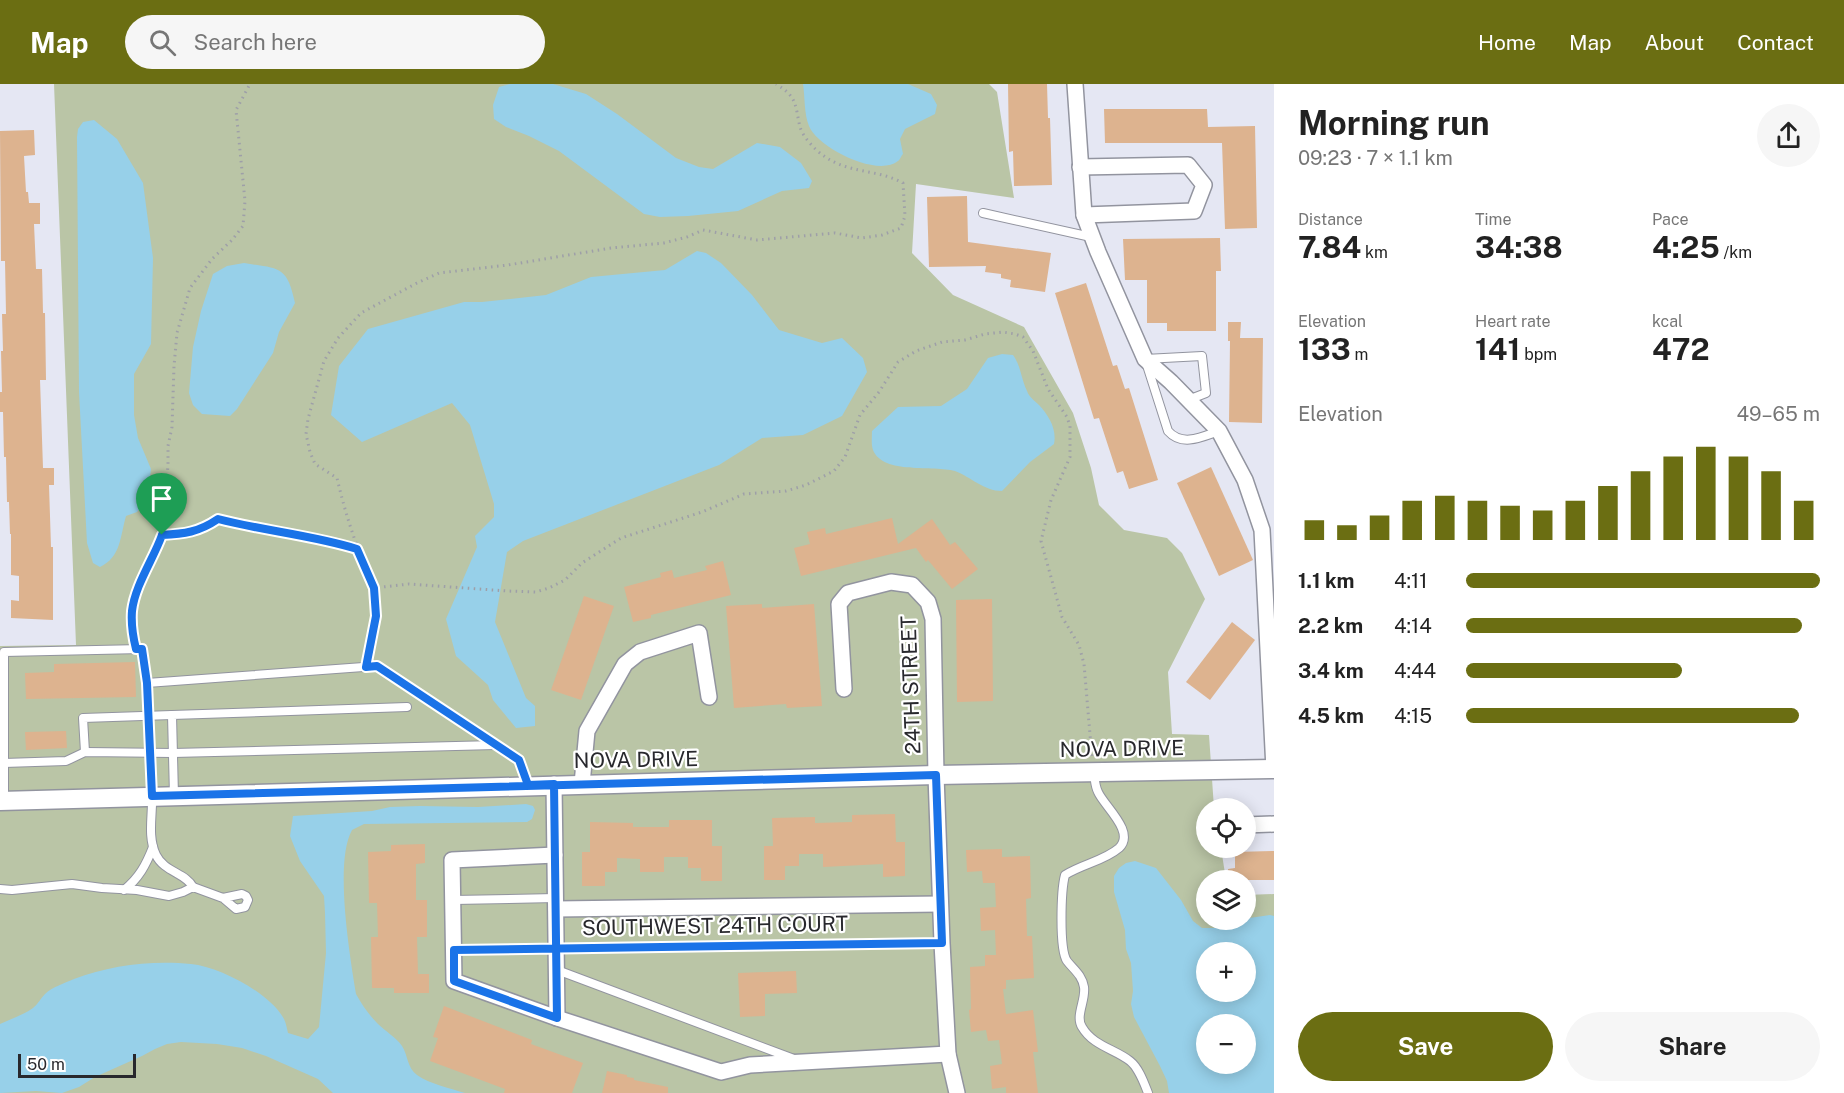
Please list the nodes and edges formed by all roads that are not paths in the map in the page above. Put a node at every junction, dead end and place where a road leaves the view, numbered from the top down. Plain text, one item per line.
1 (1075, 84) edge
2 (1080, 167) junction
3 (983, 213) dead end
4 (1084, 214) junction
5 (1093, 237) junction
6 (1145, 359) junction
7 (1188, 400) junction
8 (1219, 431) junction
9 (147, 683) junction
10 (844, 689) dead end
11 (709, 697) dead end
12 (407, 707) dead end
13 (172, 715) junction
14 (148, 716) junction
15 (496, 745) junction
16 (85, 752) junction
17 (149, 753) junction
18 (173, 753) junction
19 (4, 763) junction
20 (1093, 766) junction
21 (1274, 769) edge
22 (936, 775) junction
23 (554, 784) junction
24 (582, 784) junction
25 (528, 785) junction
26 (152, 796) junction
27 (174, 796) junction
28 (2, 801) edge
29 (1274, 824) edge
30 (1256, 825) edge
31 (153, 847) junction
32 (555, 855) junction
33 (194, 887) junction
34 (0, 889) edge
35 (124, 890) junction
36 (222, 898) dead end
37 (453, 900) junction
38 (556, 904) junction
39 (940, 904) junction
40 (942, 943) junction
41 (454, 950) junction
42 (557, 950) junction
43 (557, 970) junction
44 (557, 1018) junction
45 (948, 1054) junction
46 (804, 1062) junction
47 (957, 1093) edge
48 (1148, 1093) edge

1 - 2 street
2 - 4 street
2 - 4 street
3 - 5 lane
4 - 5 street
5 - 6 street
6 - 7 street
6 - 7 lane
6 - 8 lane
7 - 8 street
8 - 21 street
9 - 14 lane
9 - 15 lane
9 - 19 lane
10 - 22 street, 24TH STREET
11 - 24 street
12 - 13 lane
13 - 14 lane
13 - 18 lane
14 - 16 lane
14 - 17 lane
15 - 18 lane
15 - 25 lane
16 - 17 lane
16 - 19 lane
17 - 18 lane
17 - 26 lane
18 - 27 lane
19 - 28 lane
20 - 21 street, NOVA DRIVE
20 - 22 street, NOVA DRIVE
20 - 48 lane
22 - 24 street, NOVA DRIVE
22 - 39 street, 24TH STREET
23 - 24 street, NOVA DRIVE
23 - 25 street, NOVA DRIVE
23 - 32 street
25 - 27 street, NOVA DRIVE
26 - 27 street, NOVA DRIVE
26 - 28 street, NOVA DRIVE
26 - 31 lane
29 - 30 street
31 - 33 lane
31 - 35 lane
32 - 37 street
32 - 38 street
33 - 35 lane
33 - 36 lane
34 - 35 lane
37 - 38 lane
37 - 41 street
38 - 39 street, SOUTHWEST 24TH COURT
38 - 42 street
39 - 40 street, 24TH STREET
40 - 42 lane, SOUTHWEST 24TH COURT
40 - 45 street, 24TH STREET
41 - 42 lane, SOUTHWEST 24TH COURT
41 - 44 street
42 - 43 street
43 - 44 street
43 - 46 lane
44 - 46 street
45 - 46 street
45 - 47 street, 24TH STREET

